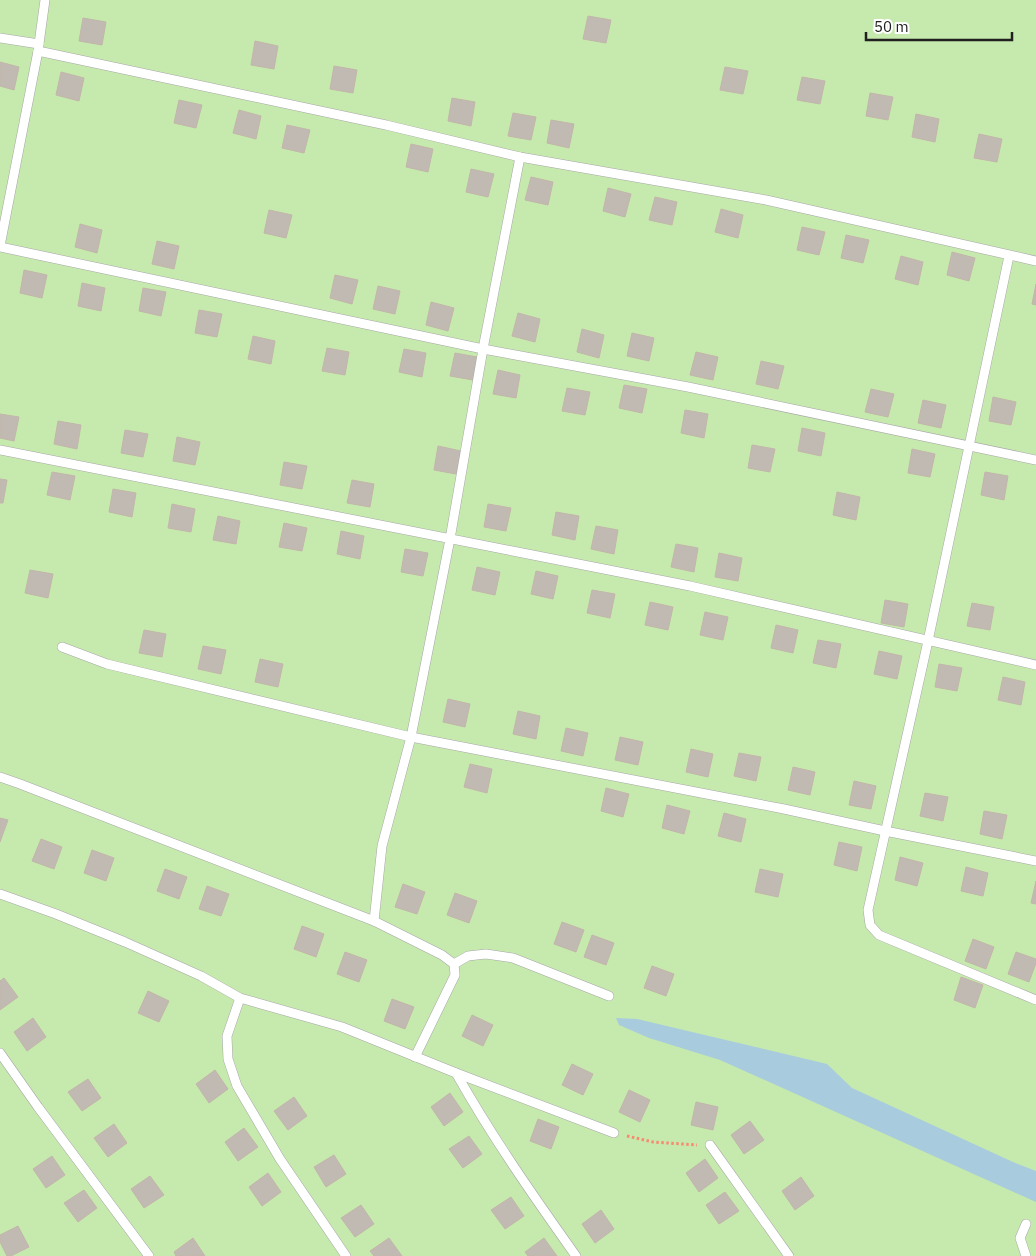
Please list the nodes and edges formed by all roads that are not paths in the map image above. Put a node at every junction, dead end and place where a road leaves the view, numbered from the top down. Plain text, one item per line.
1 (45, 0) edge
2 (0, 38) edge
3 (38, 48) junction
4 (520, 157) junction
5 (0, 247) edge
6 (1009, 256) junction
7 (1036, 261) edge
8 (483, 349) junction
9 (969, 446) junction
10 (0, 450) edge
11 (1036, 460) edge
12 (450, 539) junction
13 (928, 641) junction
14 (62, 647) dead end
15 (1036, 665) edge
16 (411, 737) junction
17 (0, 777) edge
18 (885, 831) junction
19 (1036, 861) edge
20 (0, 894) edge
21 (374, 921) junction
22 (454, 964) junction
23 (609, 996) dead end
24 (240, 998) junction
25 (1036, 1000) edge
26 (0, 1053) edge
27 (416, 1057) junction
28 (456, 1073) junction
29 (614, 1133) road end
30 (710, 1145) road end
31 (1026, 1224) dead end
32 (149, 1256) edge
33 (346, 1256) edge
34 (576, 1256) edge
35 (789, 1256) edge
36 (1026, 1256) edge

1 - 3 lane
2 - 3 lane
3 - 4 lane
3 - 5 lane
4 - 6 lane
4 - 8 lane
5 - 8 lane
6 - 7 lane
6 - 9 lane
8 - 9 lane
8 - 12 lane
9 - 11 lane
9 - 13 lane
10 - 12 lane
12 - 13 lane
12 - 16 lane
13 - 15 lane
13 - 18 lane
14 - 16 lane
16 - 18 lane
16 - 21 lane
17 - 21 lane
18 - 19 lane
18 - 25 lane
20 - 24 lane
21 - 22 lane
22 - 23 lane
22 - 27 lane
24 - 27 lane
24 - 33 lane
26 - 32 lane
27 - 28 lane
28 - 29 lane
28 - 34 lane
30 - 35 lane
31 - 36 lane

